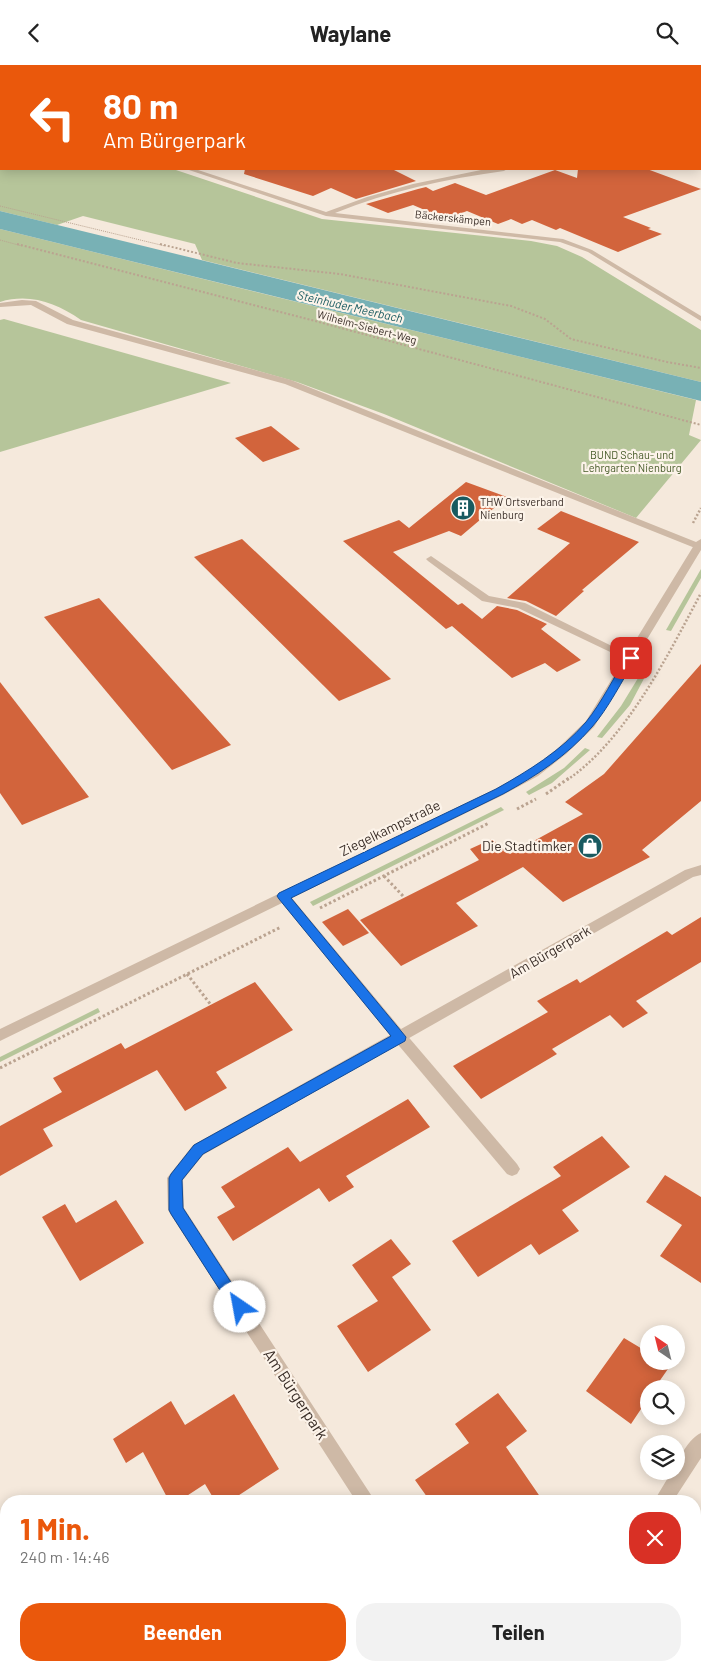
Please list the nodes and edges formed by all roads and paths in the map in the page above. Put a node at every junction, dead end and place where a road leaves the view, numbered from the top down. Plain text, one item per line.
1 (192, 170) edge
2 (498, 170) edge
3 (0, 206) edge
4 (326, 214) junction
5 (0, 240) edge
6 (0, 305) edge
7 (701, 319) edge
8 (701, 368) edge
9 (701, 425) edge
10 (701, 508) edge
11 (683, 541) junction
12 (700, 545) edge
13 (431, 559) dead end
14 (631, 658) junction
15 (701, 870) edge
16 (384, 876) dead end
17 (283, 896) junction
18 (404, 897) dead end
19 (187, 974) dead end
20 (211, 1005) dead end
21 (0, 1035) edge
22 (400, 1037) junction
23 (512, 1169) dead end
24 (701, 1442) edge
25 (362, 1495) edge
26 (667, 1495) edge

1 - 4 street, Bäckerskämpen
2 - 4 street
3 - 8 path
4 - 7 street, Bäckerskämpen
5 - 9 path, Wilhelm-Siebert-Weg
6 - 11 street
10 - 11 path
11 - 12 street
12 - 14 street, Ziegelkampstraße
13 - 14 street
14 - 17 street, Ziegelkampstraße
15 - 22 street, Am Bürgerpark
16 - 18 path
17 - 21 street, Ziegelkampstraße
17 - 22 street
19 - 20 path
22 - 23 street
22 - 25 street, Am Bürgerpark
24 - 26 street

